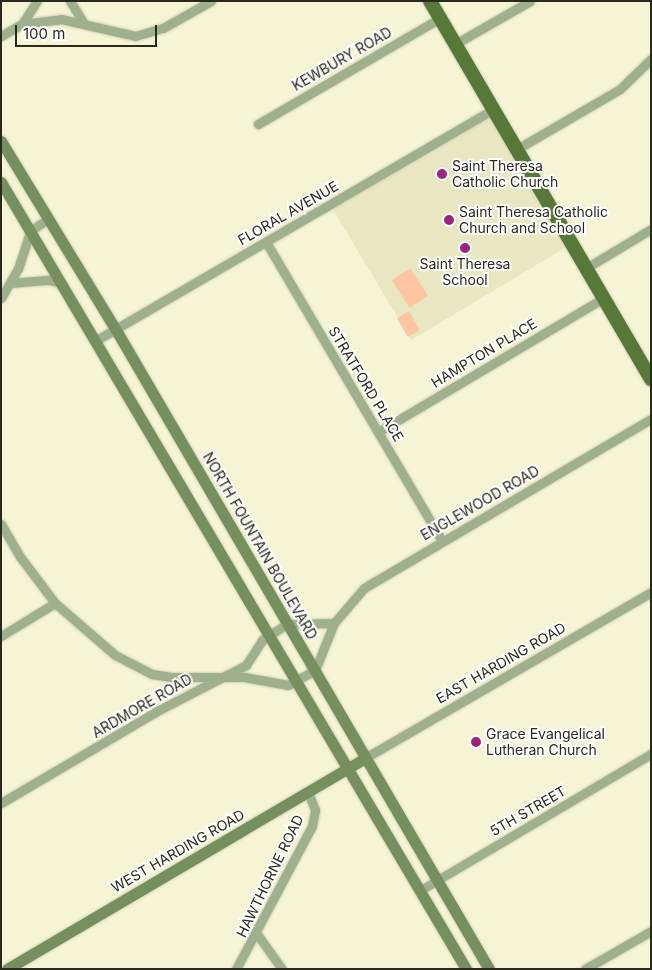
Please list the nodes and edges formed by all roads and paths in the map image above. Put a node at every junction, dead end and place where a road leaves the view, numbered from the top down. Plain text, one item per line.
1 (37, 1) edge
2 (70, 1) edge
3 (211, 1) edge
4 (430, 1) edge
5 (530, 1) edge
6 (440, 18) junction
7 (84, 23) junction
8 (22, 24) junction
9 (1, 36) edge
10 (455, 44) junction
11 (651, 59) edge
12 (494, 109) junction
13 (258, 124) dead end
14 (1, 141) edge
15 (517, 150) junction
16 (1, 182) edge
17 (48, 219) junction
18 (651, 228) edge
19 (30, 231) junction
20 (266, 242) junction
21 (586, 268) junction
22 (11, 283) junction
23 (61, 283) junction
24 (1, 298) edge
25 (604, 298) junction
26 (116, 330) junction
27 (96, 341) junction
28 (651, 379) edge
29 (651, 419) edge
30 (378, 432) junction
31 (1, 524) edge
32 (442, 541) junction
33 (651, 592) edge
34 (55, 603) junction
35 (334, 623) junction
36 (287, 624) junction
37 (267, 635) junction
38 (1, 636) edge
39 (316, 670) junction
40 (220, 678) junction
41 (294, 682) junction
42 (651, 754) edge
43 (365, 758) junction
44 (346, 769) junction
45 (308, 792) junction
46 (1, 803) edge
47 (436, 881) junction
48 (419, 890) junction
49 (651, 931) edge
50 (257, 934) junction
51 (7, 969) edge
52 (236, 969) edge
53 (282, 969) edge
54 (466, 969) edge
55 (489, 969) edge
56 (585, 969) edge

1 - 8 street
2 - 7 street
3 - 7 street
4 - 6 main road
5 - 10 street
6 - 10 main road
6 - 13 street, KEWBURY ROAD
7 - 8 street
8 - 9 street
10 - 12 main road
11 - 15 street
12 - 15 main road
12 - 20 street, FLORAL AVENUE
14 - 17 street, NORTH FOUNTAIN BOULEVARD
15 - 21 main road
16 - 19 street
17 - 19 street
17 - 26 street, NORTH FOUNTAIN BOULEVARD
18 - 21 street
19 - 22 street
19 - 23 street
20 - 26 street, FLORAL AVENUE
20 - 30 street, STRATFORD PLACE
21 - 25 main road
22 - 23 street
22 - 24 street
23 - 27 street
25 - 28 main road
25 - 30 street, HAMPTON PLACE
26 - 27 street, FLORAL AVENUE
26 - 36 street, NORTH FOUNTAIN BOULEVARD
27 - 37 street
29 - 32 street, ENGLEWOOD ROAD
30 - 32 street, STRATFORD PLACE
31 - 34 street
32 - 35 street, ENGLEWOOD ROAD
33 - 43 street, EAST HARDING ROAD
34 - 38 street
34 - 40 street
35 - 36 street
35 - 39 street, ENGLEWOOD ROAD
36 - 37 street, ARDMORE ROAD
36 - 39 street, NORTH FOUNTAIN BOULEVARD
37 - 40 street, ARDMORE ROAD
37 - 41 street
39 - 41 street
39 - 43 street, NORTH FOUNTAIN BOULEVARD
40 - 41 street
40 - 46 street, ARDMORE ROAD
41 - 44 street
42 - 47 street, 5TH STREET
43 - 44 street, WEST HARDING ROAD
43 - 47 street, NORTH FOUNTAIN BOULEVARD
44 - 45 street, WEST HARDING ROAD
44 - 48 street
45 - 50 street, HAWTHORNE ROAD
45 - 51 street, WEST HARDING ROAD
47 - 48 street, 5TH STREET
47 - 55 street, NORTH FOUNTAIN BOULEVARD
48 - 54 street
49 - 56 street
50 - 52 street, HAWTHORNE ROAD
50 - 53 street

